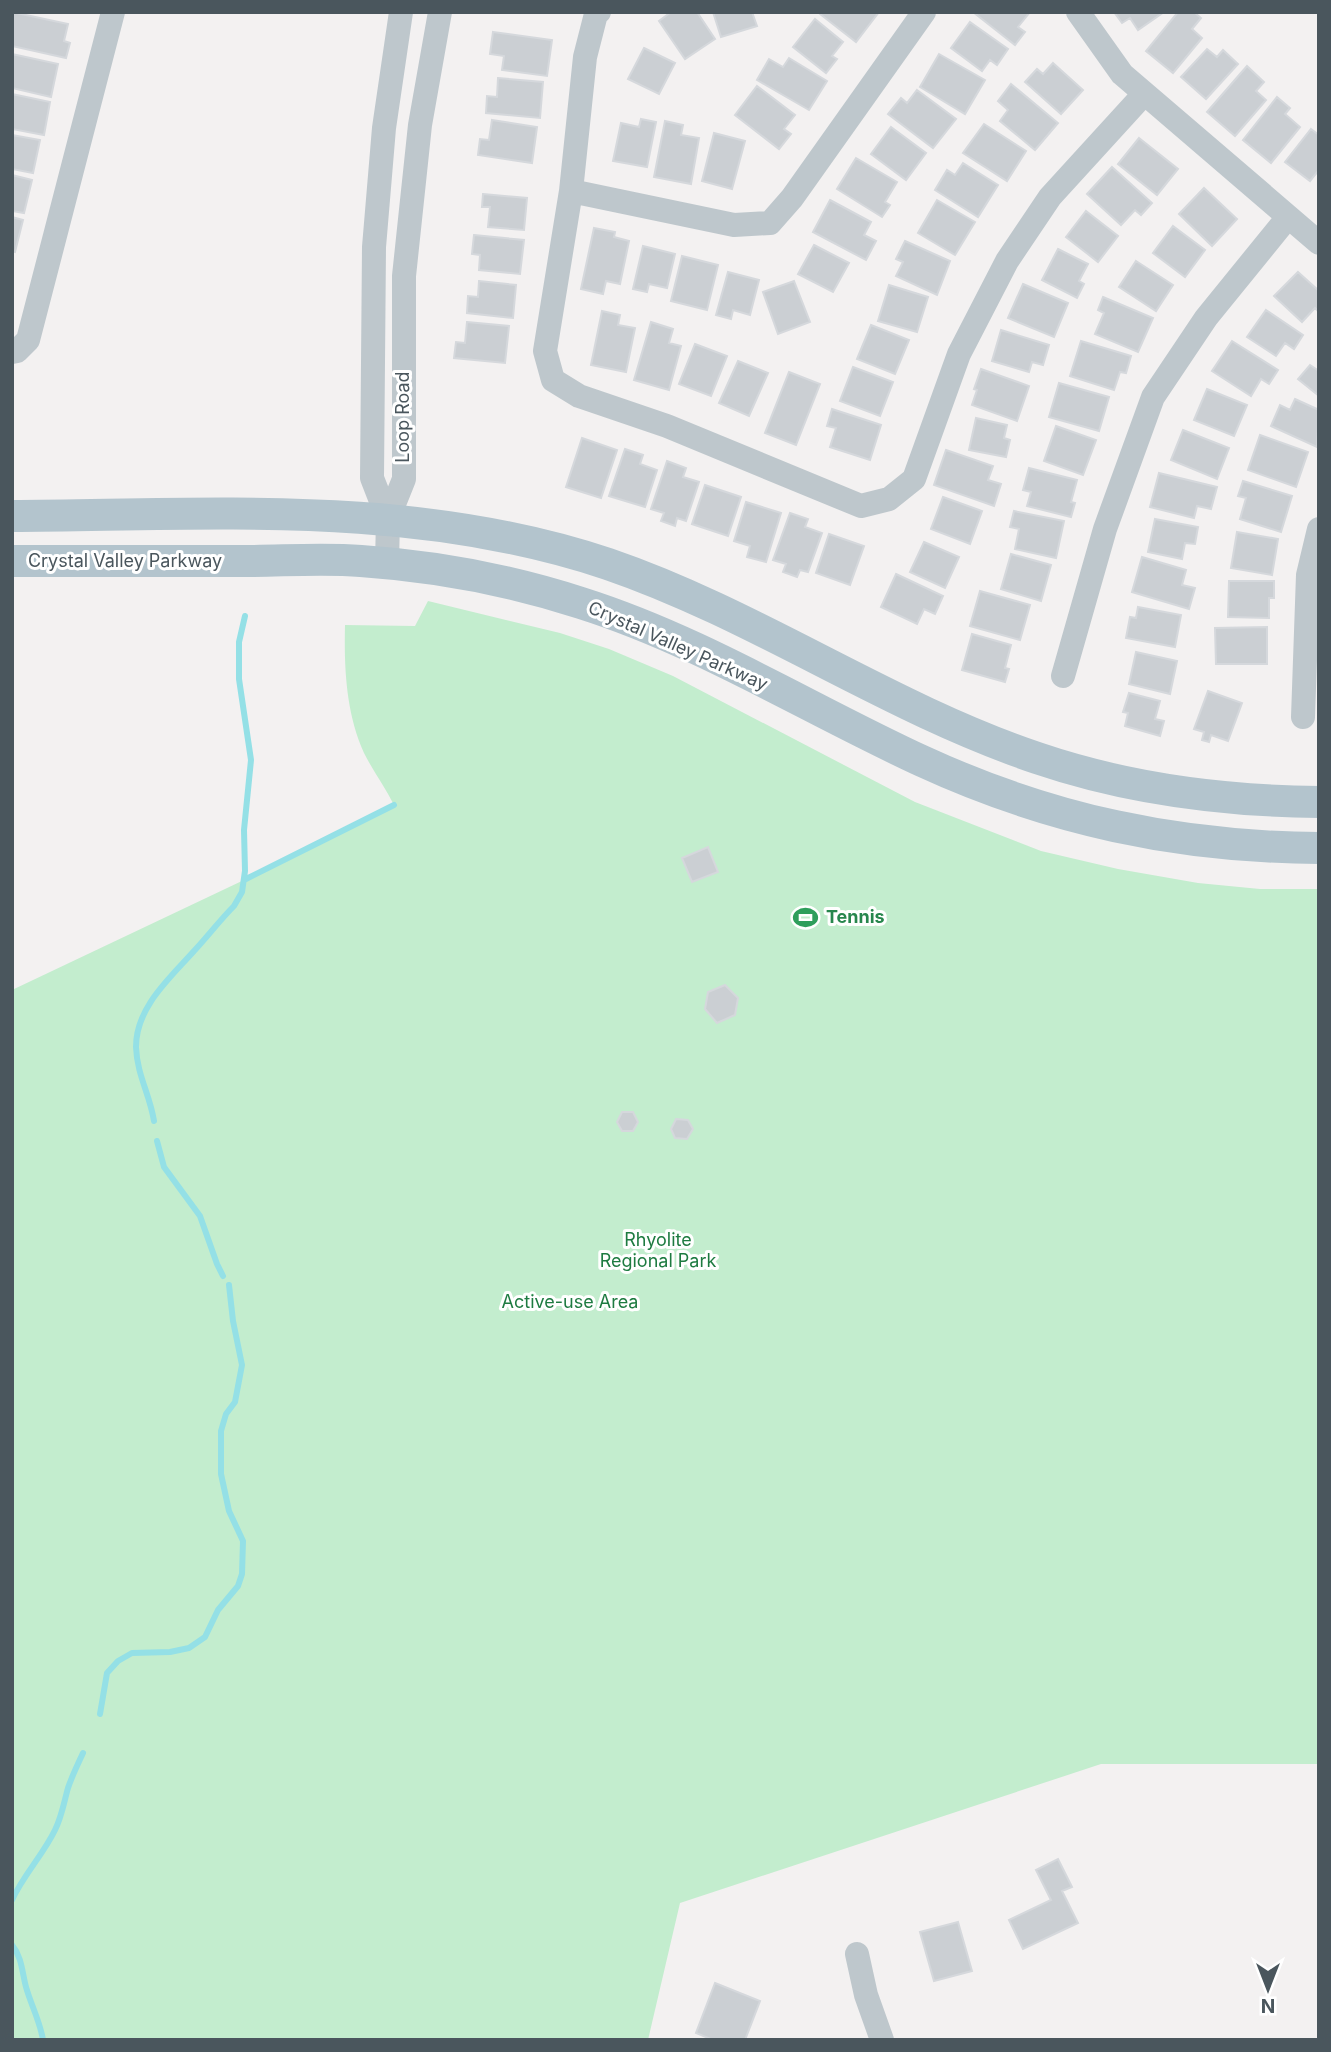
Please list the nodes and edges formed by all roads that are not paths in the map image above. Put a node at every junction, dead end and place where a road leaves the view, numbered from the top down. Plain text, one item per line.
1 (113, 12) edge
2 (401, 12) edge
3 (440, 12) edge
4 (924, 12) edge
5 (1078, 12) edge
6 (595, 13) edge
7 (1144, 94) junction
8 (571, 191) junction
9 (1288, 217) junction
10 (1319, 243) edge
11 (12, 352) edge
12 (12, 516) edge
13 (388, 519) junction
14 (1319, 529) edge
15 (12, 561) edge
16 (387, 563) junction
17 (1063, 676) dead end
18 (1303, 717) dead end
19 (1319, 802) edge
20 (1319, 848) edge
21 (857, 1954) dead end
22 (882, 2040) edge

1 - 11 street
2 - 13 street, Loop Road
3 - 13 street, Loop Road
4 - 8 street
5 - 7 street
6 - 8 street
7 - 8 street
7 - 9 street
9 - 10 street
9 - 17 street
12 - 13 main road
13 - 16 street
13 - 19 main road
14 - 18 street
15 - 16 main road, Crystal Valley Parkway
16 - 20 main road, Crystal Valley Parkway
21 - 22 street

